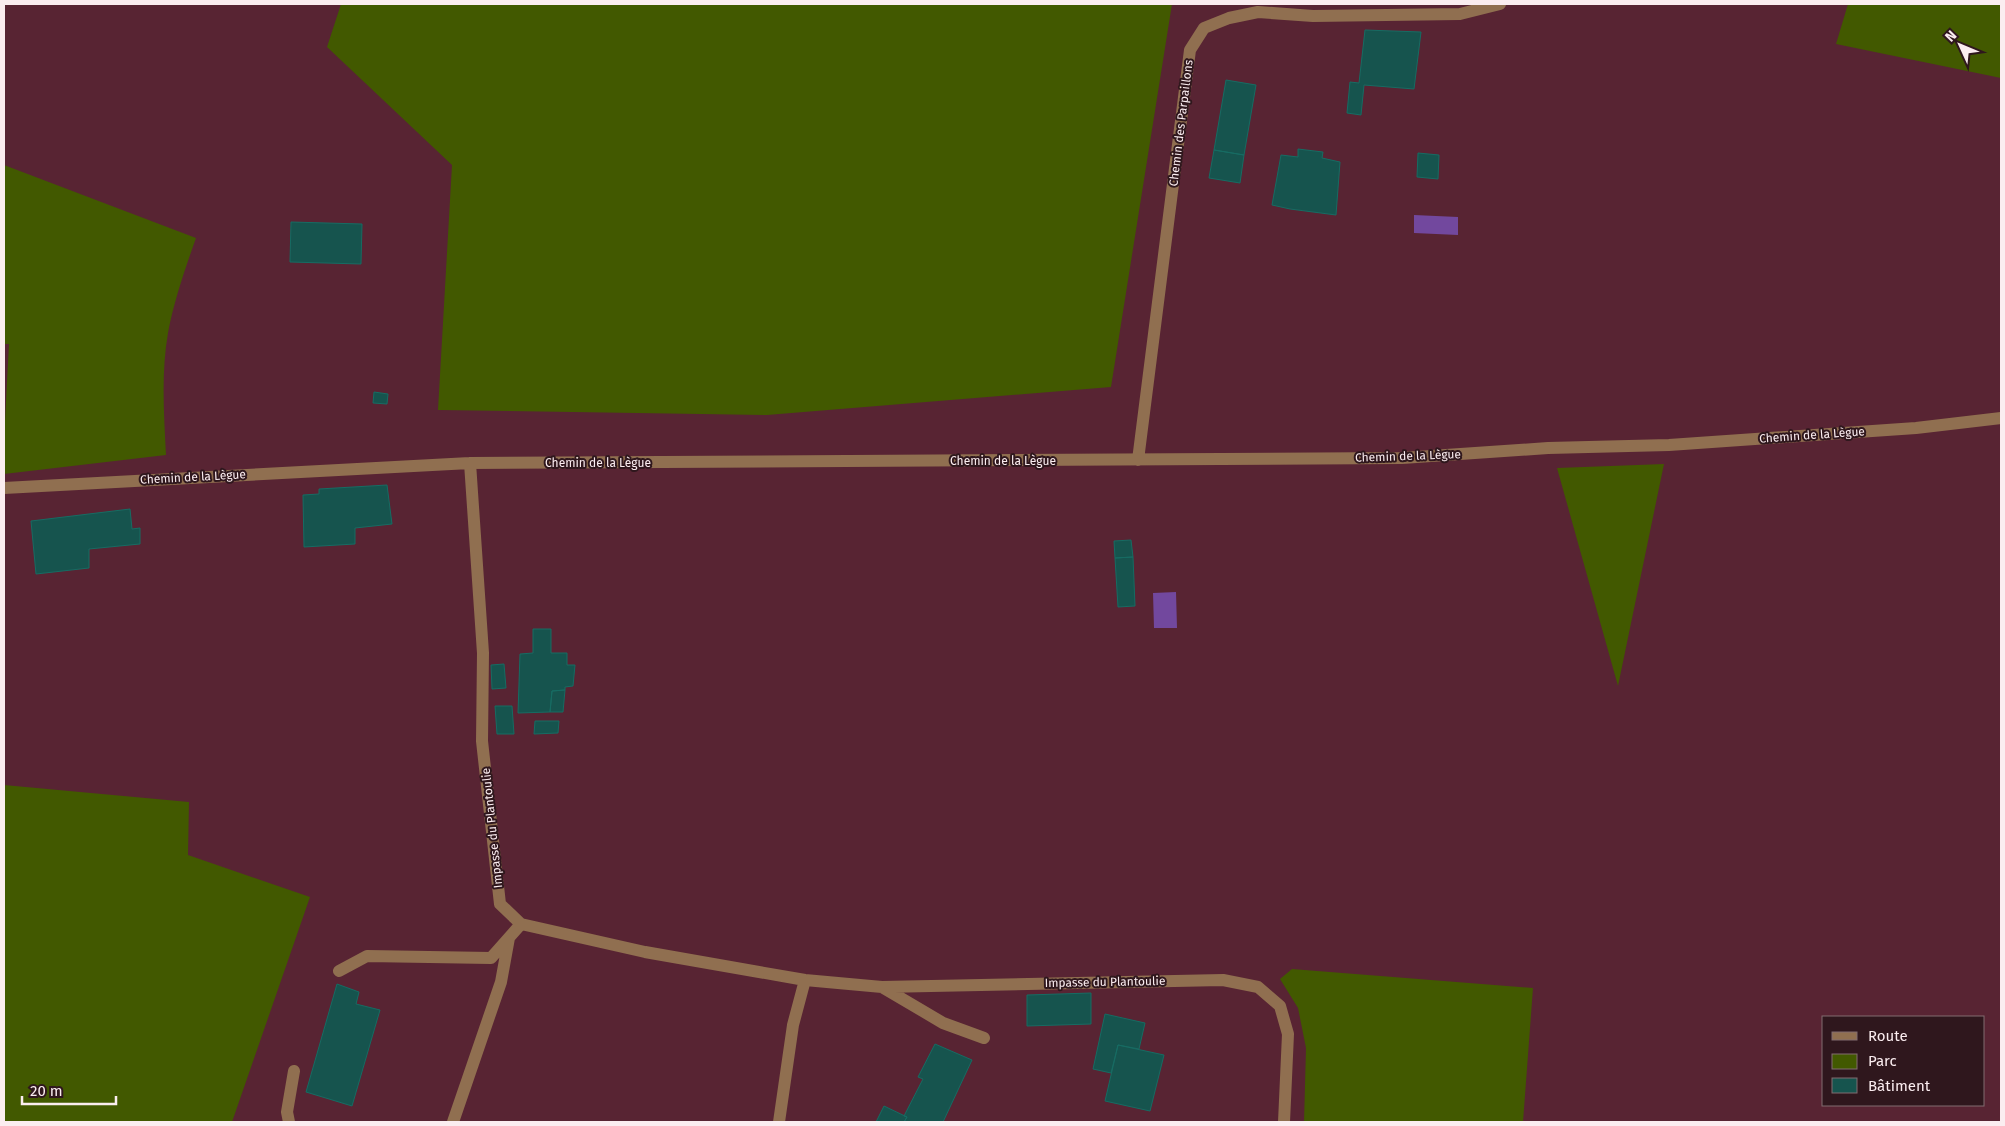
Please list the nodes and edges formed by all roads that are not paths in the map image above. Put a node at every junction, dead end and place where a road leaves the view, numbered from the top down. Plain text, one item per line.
1 (1500, 4) edge
2 (2001, 418) edge
3 (1138, 460) junction
4 (470, 463) junction
5 (4, 488) edge
6 (521, 924) junction
7 (510, 937) junction
8 (339, 971) dead end
9 (805, 980) junction
10 (882, 987) junction
11 (984, 1038) dead end
12 (294, 1071) dead end
13 (289, 1122) edge
14 (453, 1122) edge
15 (779, 1122) edge
16 (1284, 1122) edge

1 - 3 street, Chemin des Parpaillons
2 - 3 street, Chemin de la Lègue
3 - 4 street, Chemin de la Lègue
4 - 5 street, Chemin de la Lègue
4 - 6 street, Impasse du Plantoulie
6 - 7 street
6 - 9 street, Impasse du Plantoulie
7 - 8 street
7 - 14 street
9 - 10 street, Impasse du Plantoulie
9 - 15 street
10 - 11 street
10 - 16 street, Impasse du Plantoulie
12 - 13 street

